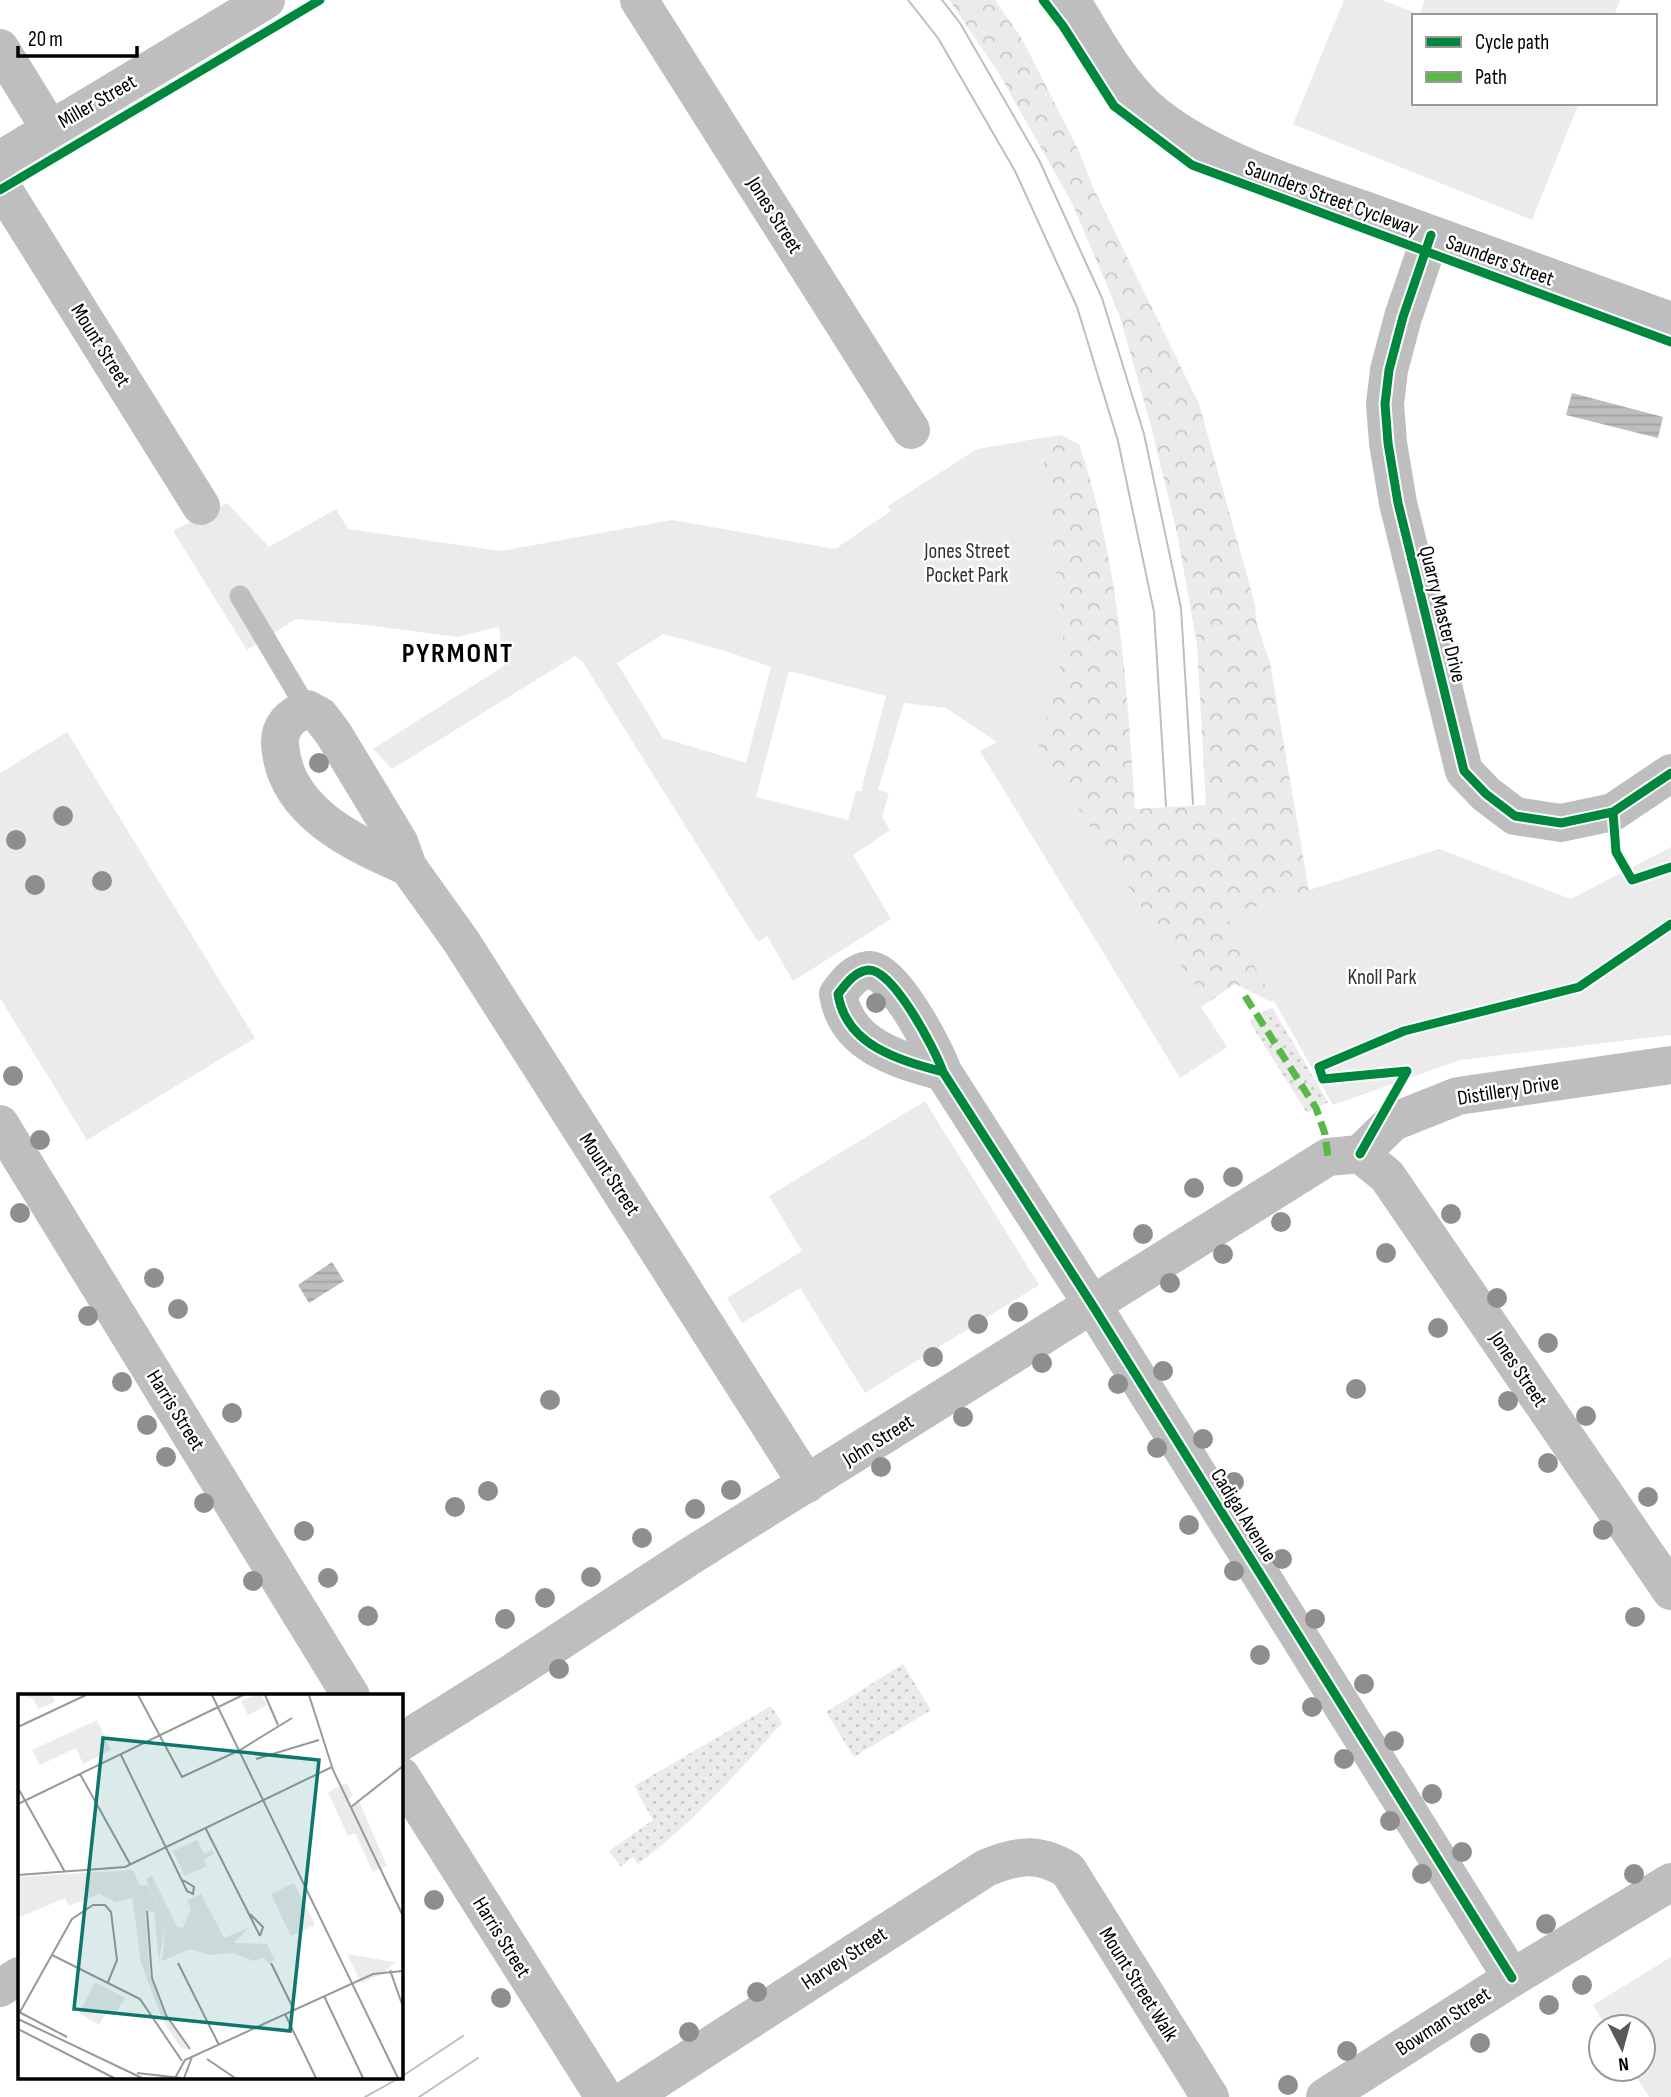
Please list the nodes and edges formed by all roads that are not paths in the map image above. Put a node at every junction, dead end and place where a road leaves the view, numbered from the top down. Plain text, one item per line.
1 (266, 0) edge
2 (639, 0) edge
3 (1071, 0) edge
4 (0, 48) edge
5 (50, 129) junction
6 (0, 160) edge
7 (0, 184) edge
8 (1431, 235) junction
9 (1671, 321) edge
10 (911, 430) dead end
11 (201, 506) dead end
12 (240, 596) dead end
13 (307, 709) junction
14 (1671, 773) edge
15 (408, 867) junction
16 (1671, 1065) edge
17 (943, 1072) dead end
18 (0, 1124) edge
19 (1360, 1154) junction
20 (1093, 1306) junction
21 (807, 1484) junction
22 (1671, 1591) edge
23 (350, 1694) edge
24 (402, 1741) edge
25 (402, 1778) edge
26 (1068, 1870) joint
27 (1671, 1882) edge
28 (18, 1977) edge
29 (1512, 1978) junction
30 (0, 1988) edge
31 (604, 2097) edge
32 (630, 2097) edge
33 (1210, 2097) edge
34 (1325, 2097) edge

1 - 5 street, Miller Street
2 - 10 street, Jones Street
3 - 8 street, Saunders Street
4 - 5 street
5 - 6 street, Miller Street
7 - 11 street, Mount Street
8 - 9 street, Saunders Street
8 - 14 street, Quarry Master Drive
12 - 13 lane, Mount Street
13 - 15 street, Mount Street
13 - 15 street, Mount Street
15 - 21 street, Mount Street
16 - 19 street, Distillery Drive
17 - 20 street, Cadigal Avenue
18 - 23 street, Harris Street
19 - 20 street, John Street
19 - 22 street, Jones Street
20 - 21 street, John Street
20 - 29 street, Cadigal Avenue
21 - 24 street, John Street
25 - 31 street, Harris Street
26 - 32 street, Harvey Street
26 - 33 street, Mount Street Walk
27 - 29 street, Bowman Street
28 - 30 street
29 - 34 street, Bowman Street

